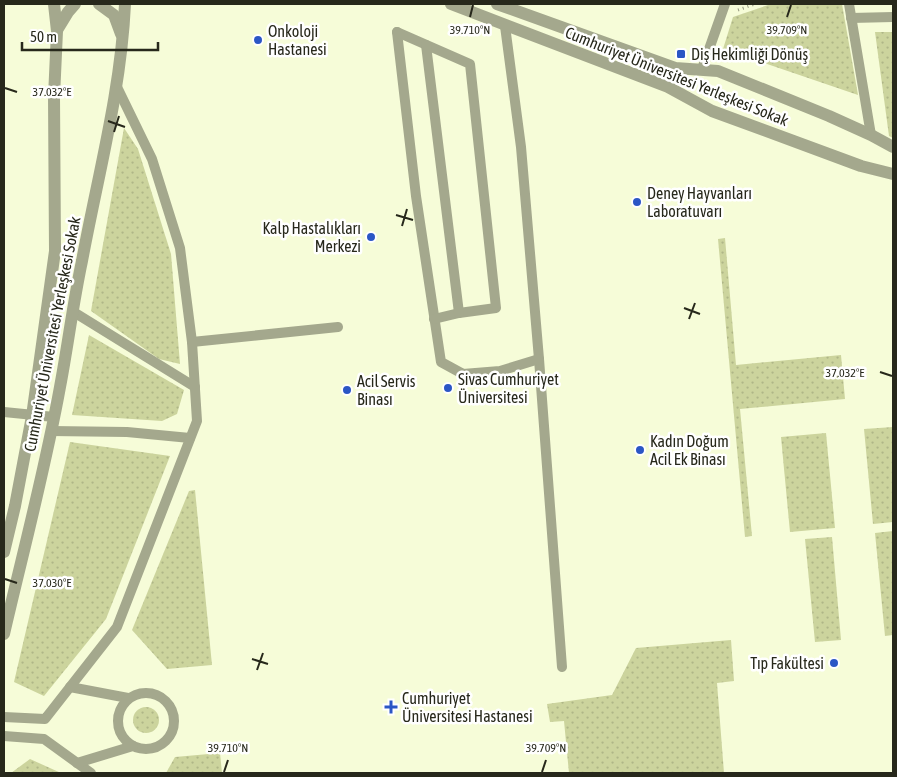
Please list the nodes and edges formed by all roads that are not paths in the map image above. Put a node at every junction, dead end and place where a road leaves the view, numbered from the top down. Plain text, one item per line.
1 (54, 4) edge
2 (76, 4) edge
3 (99, 4) edge
4 (125, 4) edge
5 (451, 4) edge
6 (497, 4) edge
7 (726, 4) edge
8 (848, 4) edge
9 (893, 17) edge
10 (850, 18) junction
11 (505, 26) junction
12 (57, 31) junction
13 (123, 38) junction
14 (426, 44) junction
15 (702, 69) junction
16 (116, 85) junction
17 (871, 134) junction
18 (893, 147) edge
19 (893, 174) edge
20 (72, 312) junction
21 (460, 313) junction
22 (434, 319) junction
23 (338, 327) dead end
24 (192, 342) junction
25 (539, 359) junction
26 (195, 387) junction
27 (4, 412) edge
28 (32, 416) junction
29 (54, 417) junction
30 (51, 431) junction
31 (190, 438) junction
32 (4, 552) edge
33 (4, 634) edge
34 (562, 667) dead end
35 (70, 687) junction
36 (128, 698) junction
37 (4, 717) edge
38 (4, 736) edge
39 (133, 746) junction
40 (76, 763) junction
41 (91, 773) edge

1 - 12 street, Cumhuriyet Üniversitesi Yerleşkesi Sokak
2 - 12 street, Cumhuriyet Üniversitesi Yerleşkesi Sokak
3 - 13 street
4 - 13 street, Cumhuriyet Üniversitesi Yerleşkesi Sokak
5 - 11 street, Cumhuriyet Üniversitesi Yerleşkesi Sokak
6 - 15 street, Cumhuriyet Üniversitesi Yerleşkesi Sokak
7 - 15 lane
8 - 10 lane
9 - 10 lane
10 - 17 lane
11 - 19 street, Cumhuriyet Üniversitesi Yerleşkesi Sokak
11 - 25 lane
12 - 28 street, Cumhuriyet Üniversitesi Yerleşkesi Sokak
13 - 16 street, Cumhuriyet Üniversitesi Yerleşkesi Sokak
14 - 21 lane
14 - 21 lane
14 - 22 lane
15 - 17 street, Cumhuriyet Üniversitesi Yerleşkesi Sokak
16 - 20 street, Cumhuriyet Üniversitesi Yerleşkesi Sokak
16 - 24 lane
17 - 18 street, Cumhuriyet Üniversitesi Yerleşkesi Sokak
20 - 26 lane
20 - 29 street, Cumhuriyet Üniversitesi Yerleşkesi Sokak
21 - 22 lane
22 - 25 lane
23 - 24 lane
24 - 26 lane
25 - 34 lane
26 - 31 lane
27 - 28 lane
28 - 29 lane
28 - 32 street, Cumhuriyet Üniversitesi Yerleşkesi Sokak
29 - 30 street, Cumhuriyet Üniversitesi Yerleşkesi Sokak
30 - 31 lane
30 - 33 street, Cumhuriyet Üniversitesi Yerleşkesi Sokak
31 - 35 lane
35 - 36 lane
35 - 37 lane
36 - 39 lane
36 - 39 lane
38 - 40 lane
39 - 40 lane
40 - 41 lane

